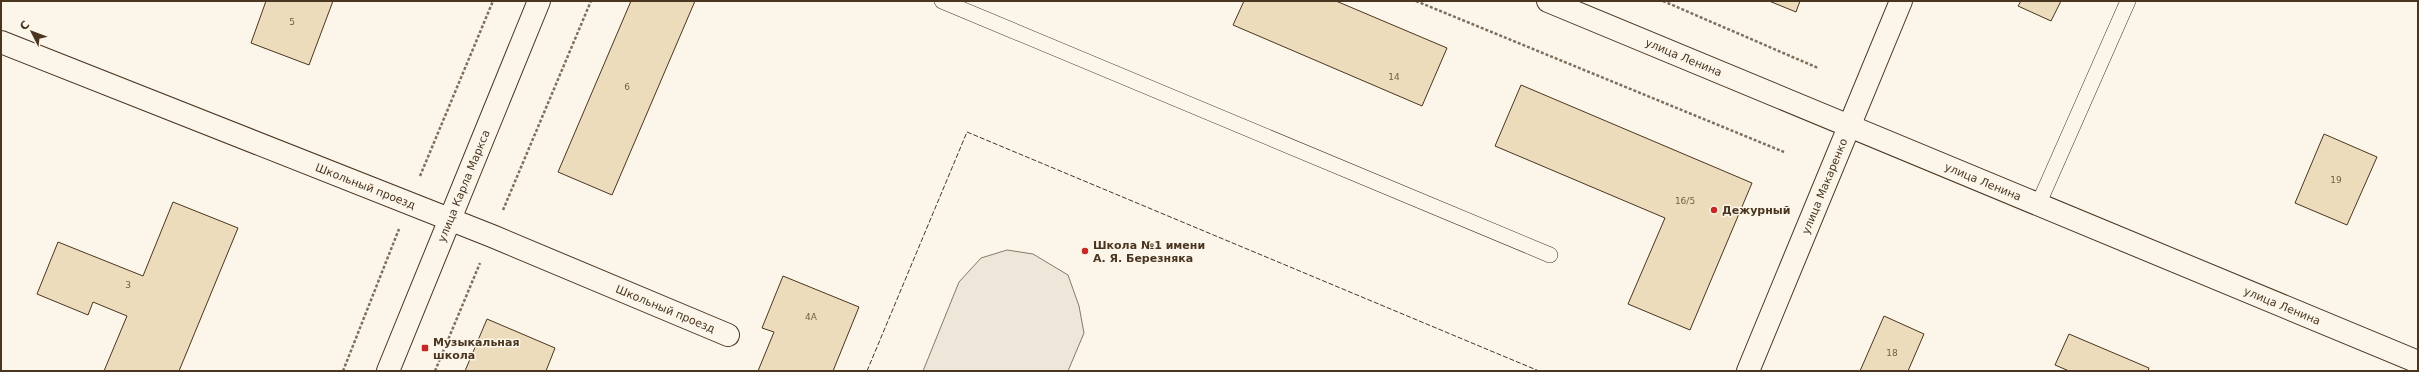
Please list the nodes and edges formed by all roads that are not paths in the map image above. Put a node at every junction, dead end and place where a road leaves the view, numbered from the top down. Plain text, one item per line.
1 (539, 1) edge
2 (942, 1) edge
3 (1548, 1) edge
4 (1901, 1) edge
5 (2128, 1) edge
6 (1, 42) edge
7 (1849, 127) junction
8 (2038, 205) junction
9 (450, 220) junction
10 (1550, 255) dead end
11 (728, 335) dead end
12 (2418, 362) edge
13 (388, 371) edge
14 (1748, 371) edge

1 - 9 street, улица Карла Маркса
2 - 10 lane
3 - 7 street, улица Ленина
4 - 7 street, улица Макаренко
5 - 8 lane
6 - 9 street, Школьный проезд
7 - 8 street, улица Ленина
7 - 14 street, улица Макаренко
8 - 12 street, улица Ленина
9 - 11 street, Школьный проезд
9 - 13 street, улица Карла Маркса

